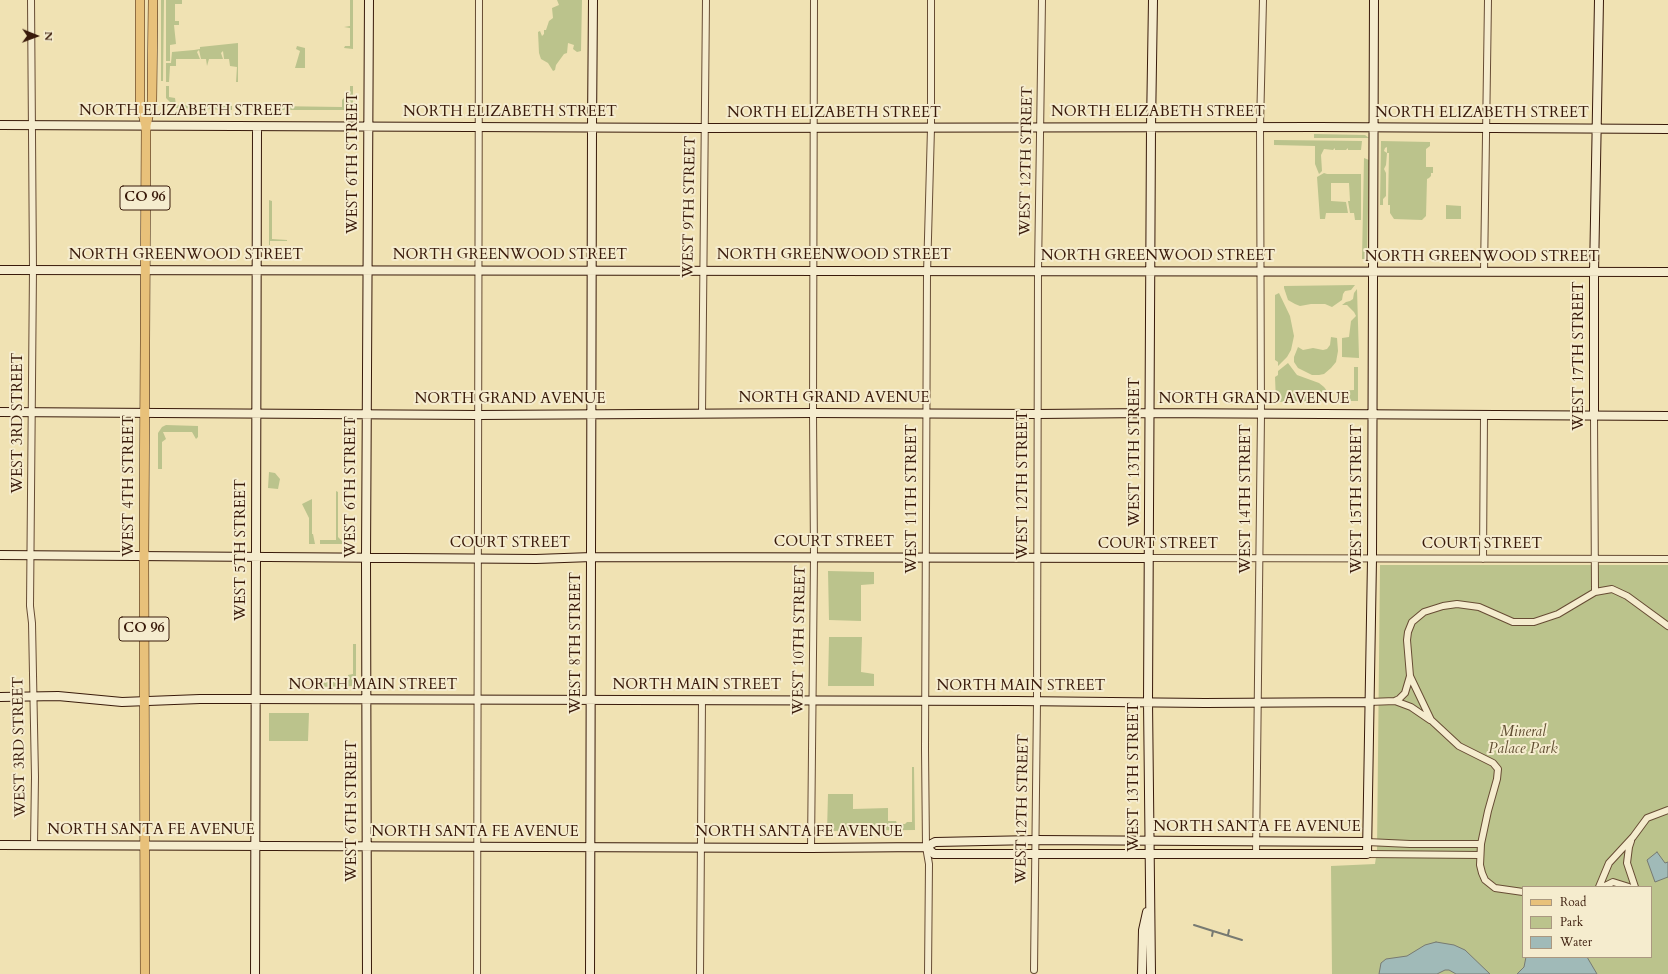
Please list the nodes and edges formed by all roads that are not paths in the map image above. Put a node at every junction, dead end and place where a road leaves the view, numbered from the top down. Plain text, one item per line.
1 (31, 0) edge
2 (140, 0) edge
3 (153, 0) edge
4 (369, 0) edge
5 (479, 0) edge
6 (593, 0) edge
7 (706, 0) edge
8 (814, 0) edge
9 (932, 0) edge
10 (1042, 0) edge
11 (1153, 0) edge
12 (1263, 0) edge
13 (1374, 0) edge
14 (1488, 0) edge
15 (1599, 0) edge
16 (0, 125) edge
17 (31, 126) junction
18 (146, 126) junction
19 (257, 127) junction
20 (368, 127) junction
21 (479, 127) junction
22 (592, 127) junction
23 (814, 127) junction
24 (1040, 127) junction
25 (1260, 127) junction
26 (1373, 127) junction
27 (704, 128) junction
28 (931, 128) junction
29 (1151, 128) junction
30 (1486, 128) junction
31 (1597, 128) junction
32 (1668, 129) edge
33 (32, 269) junction
34 (0, 270) edge
35 (145, 270) junction
36 (256, 270) junction
37 (368, 270) junction
38 (478, 270) junction
39 (592, 270) junction
40 (702, 270) junction
41 (814, 270) junction
42 (927, 271) junction
43 (1038, 271) junction
44 (1150, 271) junction
45 (1261, 272) junction
46 (1372, 272) junction
47 (1484, 272) junction
48 (1594, 272) junction
49 (1668, 272) edge
50 (0, 412) edge
51 (32, 412) junction
52 (144, 412) junction
53 (256, 413) junction
54 (813, 413) junction
55 (926, 413) junction
56 (1150, 413) junction
57 (591, 414) junction
58 (702, 414) junction
59 (1037, 414) junction
60 (1261, 414) junction
61 (366, 415) junction
62 (478, 415) junction
63 (1372, 415) junction
64 (1484, 415) junction
65 (1594, 416) junction
66 (1668, 416) edge
67 (0, 555) edge
68 (31, 556) junction
69 (144, 556) junction
70 (256, 557) junction
71 (592, 557) junction
72 (814, 557) junction
73 (366, 558) junction
74 (926, 558) junction
75 (1036, 558) junction
76 (1149, 558) junction
77 (1483, 558) junction
78 (478, 559) junction
79 (1260, 559) junction
80 (1372, 559) junction
81 (1594, 559) junction
82 (1668, 559) edge
83 (1594, 592) junction
84 (1668, 626) edge
85 (1410, 676) junction
86 (32, 696) junction
87 (0, 697) edge
88 (255, 699) junction
89 (366, 699) junction
90 (478, 700) junction
91 (591, 700) junction
92 (702, 700) junction
93 (145, 701) junction
94 (812, 701) junction
95 (925, 701) junction
96 (1037, 701) junction
97 (1395, 701) junction
98 (1148, 702) junction
99 (1370, 702) junction
100 (1259, 703) junction
101 (1431, 720) junction
102 (1668, 810) edge
103 (1633, 837) junction
104 (1035, 840) junction
105 (1256, 841) junction
106 (1149, 842) junction
107 (1367, 842) junction
108 (1481, 844) junction
109 (0, 845) edge
110 (34, 845) junction
111 (255, 845) junction
112 (145, 846) junction
113 (367, 846) junction
114 (478, 847) junction
115 (591, 847) junction
116 (701, 847) junction
117 (926, 847) junction
118 (811, 848) junction
119 (1035, 853) junction
120 (1149, 854) junction
121 (1367, 854) junction
122 (1256, 855) junction
123 (1480, 855) junction
124 (1599, 886) edge
125 (1605, 886) edge
126 (1626, 886) edge
127 (1635, 886) edge
128 (1522, 892) edge
129 (1149, 905) junction
130 (1034, 970) dead end
131 (145, 974) edge
132 (255, 974) edge
133 (367, 974) edge
134 (477, 974) edge
135 (590, 974) edge
136 (700, 974) edge
137 (928, 974) edge
138 (1142, 974) edge
139 (1150, 974) edge

1 - 17 street, WEST 3RD STREET
2 - 18 main road, WEST 4TH STREET / CO 96
3 - 18 main road, WEST 4TH STREET / CO 96
4 - 20 street, WEST 6TH STREET
5 - 21 street
6 - 22 street, WEST 8TH STREET
7 - 27 street, WEST 9TH STREET
8 - 23 street, WEST 10TH STREET
9 - 28 street, WEST 11TH STREET
10 - 24 street, WEST 12TH STREET
11 - 29 street, WEST 13TH STREET
12 - 25 street, WEST 14TH STREET
13 - 26 street, WEST 15TH STREET
14 - 30 street
15 - 31 street, WEST 17TH STREET
16 - 17 street, NORTH ELIZABETH STREET
17 - 18 street, NORTH ELIZABETH STREET
17 - 33 street, WEST 3RD STREET
18 - 19 street, NORTH ELIZABETH STREET
18 - 35 main road, WEST 4TH STREET / CO 96
19 - 20 street, NORTH ELIZABETH STREET
19 - 36 street, WEST 5TH STREET
20 - 21 street, NORTH ELIZABETH STREET
20 - 37 street, WEST 6TH STREET
21 - 22 street, NORTH ELIZABETH STREET
21 - 38 street
22 - 27 street, NORTH ELIZABETH STREET
22 - 39 street, WEST 8TH STREET
23 - 27 street, NORTH ELIZABETH STREET
23 - 28 street, NORTH ELIZABETH STREET
23 - 41 street, WEST 10TH STREET
24 - 28 street, NORTH ELIZABETH STREET
24 - 29 street, NORTH ELIZABETH STREET
24 - 43 street, WEST 12TH STREET
25 - 26 street, NORTH ELIZABETH STREET
25 - 29 street, NORTH ELIZABETH STREET
25 - 45 street, WEST 14TH STREET
26 - 30 street, NORTH ELIZABETH STREET
26 - 46 street, WEST 15TH STREET
27 - 40 street, WEST 9TH STREET
28 - 42 street, WEST 11TH STREET
29 - 44 street, WEST 13TH STREET
30 - 31 street, NORTH ELIZABETH STREET
30 - 47 street
31 - 32 street, NORTH ELIZABETH STREET
31 - 48 street, WEST 17TH STREET
33 - 34 street, NORTH GREENWOOD STREET
33 - 35 street, NORTH GREENWOOD STREET
33 - 51 street, WEST 3RD STREET
35 - 36 street, NORTH GREENWOOD STREET
35 - 52 main road, WEST 4TH STREET / CO 96
36 - 37 street, NORTH GREENWOOD STREET
36 - 53 street, WEST 5TH STREET
37 - 38 street, NORTH GREENWOOD STREET
37 - 61 street, WEST 6TH STREET
38 - 39 street, NORTH GREENWOOD STREET
38 - 62 street
39 - 40 street, NORTH GREENWOOD STREET
39 - 57 street, WEST 8TH STREET
40 - 41 street, NORTH GREENWOOD STREET
40 - 58 street, WEST 9TH STREET
41 - 42 street, NORTH GREENWOOD STREET
41 - 54 street, WEST 10TH STREET
42 - 43 street, NORTH GREENWOOD STREET
42 - 55 street, WEST 11TH STREET
43 - 44 street, NORTH GREENWOOD STREET
43 - 59 street, WEST 12TH STREET
44 - 45 street, NORTH GREENWOOD STREET
44 - 56 street, WEST 13TH STREET
45 - 46 street, NORTH GREENWOOD STREET
45 - 60 street, WEST 14TH STREET
46 - 47 street, NORTH GREENWOOD STREET
46 - 63 street, WEST 15TH STREET
47 - 48 street, NORTH GREENWOOD STREET
48 - 49 street, NORTH GREENWOOD STREET
48 - 65 street, WEST 17TH STREET
50 - 51 street, NORTH GRAND AVENUE
51 - 52 street, NORTH GRAND AVENUE
51 - 68 street, WEST 3RD STREET
52 - 53 street, NORTH GRAND AVENUE
52 - 69 main road, WEST 4TH STREET / CO 96
53 - 61 street, NORTH GRAND AVENUE
53 - 70 street, WEST 5TH STREET
54 - 55 street, NORTH GRAND AVENUE
54 - 58 street, NORTH GRAND AVENUE
54 - 72 street, WEST 10TH STREET
55 - 59 street, NORTH GRAND AVENUE
55 - 74 street, WEST 11TH STREET
56 - 59 street, NORTH GRAND AVENUE
56 - 60 street, NORTH GRAND AVENUE
56 - 76 street, WEST 13TH STREET
57 - 58 street, NORTH GRAND AVENUE
57 - 62 street, NORTH GRAND AVENUE
57 - 71 street, WEST 8TH STREET
59 - 75 street, WEST 12TH STREET
60 - 63 street, NORTH GRAND AVENUE
60 - 79 street, WEST 14TH STREET
61 - 62 street, NORTH GRAND AVENUE
61 - 73 street, WEST 6TH STREET
62 - 78 street
63 - 64 street, NORTH GRAND AVENUE
63 - 80 street, WEST 15TH STREET
64 - 65 street, NORTH GRAND AVENUE
64 - 77 street
65 - 66 street, NORTH GRAND AVENUE
65 - 81 street, WEST 17TH STREET
67 - 68 street, COURT STREET
68 - 69 street, COURT STREET
68 - 86 street, WEST 3RD STREET
69 - 70 street, COURT STREET
69 - 93 main road, WEST 4TH STREET / CO 96
70 - 73 street, COURT STREET
70 - 88 street, WEST 5TH STREET
71 - 72 street, COURT STREET
71 - 78 street, COURT STREET
71 - 91 street, WEST 8TH STREET
72 - 74 street, COURT STREET
72 - 94 street, WEST 10TH STREET
73 - 78 street, COURT STREET
73 - 89 street, WEST 6TH STREET
74 - 75 street, COURT STREET
74 - 95 street, WEST 11TH STREET
75 - 76 street, COURT STREET
75 - 96 street, WEST 12TH STREET
76 - 79 street, COURT STREET
76 - 98 street, WEST 13TH STREET
77 - 80 street, COURT STREET
77 - 81 street, COURT STREET
78 - 90 street
79 - 80 street, COURT STREET
79 - 100 street, WEST 14TH STREET
80 - 99 street, WEST 15TH STREET
81 - 82 street, COURT STREET
81 - 83 street, WEST 17TH STREET
83 - 84 street, NORTH MAIN STREET
83 - 85 street, NORTH MAIN STREET
85 - 97 street, NORTH MAIN STREET
85 - 101 street, NORTH MAIN STREET
86 - 87 street, NORTH MAIN STREET
86 - 93 street, NORTH MAIN STREET
86 - 110 street, WEST 3RD STREET
88 - 89 street, NORTH MAIN STREET
88 - 93 street, NORTH MAIN STREET
88 - 111 street, WEST 5TH STREET
89 - 90 street, NORTH MAIN STREET
89 - 113 street, WEST 6TH STREET
90 - 91 street, NORTH MAIN STREET
90 - 114 street
91 - 92 street, NORTH MAIN STREET
91 - 115 street, WEST 8TH STREET
92 - 94 street, NORTH MAIN STREET
92 - 116 street
93 - 112 main road, WEST 4TH STREET / CO 96
94 - 95 street, NORTH MAIN STREET
94 - 118 street, WEST 10TH STREET
95 - 96 street, NORTH MAIN STREET
95 - 117 street, WEST 11TH STREET
96 - 98 street, NORTH MAIN STREET
96 - 104 street, WEST 12TH STREET
97 - 99 street, NORTH MAIN STREET
97 - 101 street, NORTH MAIN STREET
98 - 100 street, NORTH MAIN STREET
98 - 106 street, WEST 13TH STREET
99 - 100 street, NORTH MAIN STREET
99 - 107 street, WEST 15TH STREET
100 - 105 street, WEST 14TH STREET
101 - 108 street, NORTH MAIN STREET
102 - 103 street
103 - 124 street
103 - 127 street
104 - 106 street, NORTH SANTA FE AVENUE
104 - 117 street, NORTH SANTA FE AVENUE
104 - 119 street, WEST 12TH STREET
105 - 106 street, NORTH SANTA FE AVENUE
105 - 107 street, NORTH SANTA FE AVENUE
105 - 122 street, WEST 14TH STREET
106 - 120 street, WEST 13TH STREET
107 - 108 street, NORTH SANTA FE AVENUE
107 - 121 street, WEST 15TH STREET
108 - 123 street
109 - 110 street, NORTH SANTA FE AVENUE
110 - 112 street, NORTH SANTA FE AVENUE
111 - 112 street, NORTH SANTA FE AVENUE
111 - 113 street, NORTH SANTA FE AVENUE
111 - 132 street, WEST 5TH STREET
112 - 131 main road, CO 96
113 - 114 street, NORTH SANTA FE AVENUE
113 - 133 street, WEST 6TH STREET
114 - 115 street, NORTH SANTA FE AVENUE
114 - 134 street
115 - 116 street, NORTH SANTA FE AVENUE
115 - 135 street, WEST 8TH STREET
116 - 118 street, NORTH SANTA FE AVENUE
116 - 136 street
117 - 118 street, NORTH SANTA FE AVENUE
117 - 119 street, NORTH SANTA FE AVENUE
117 - 137 street, WEST 11TH STREET
119 - 120 street, NORTH SANTA FE AVENUE
119 - 130 street, WEST 12TH STREET
120 - 122 street, NORTH SANTA FE AVENUE
120 - 129 street, WEST 13TH STREET
121 - 122 street, NORTH SANTA FE AVENUE
121 - 123 street, NORTH SANTA FE AVENUE
123 - 128 street
125 - 126 street
129 - 138 street, WEST 13TH STREET
129 - 139 street, WEST 13TH STREET

